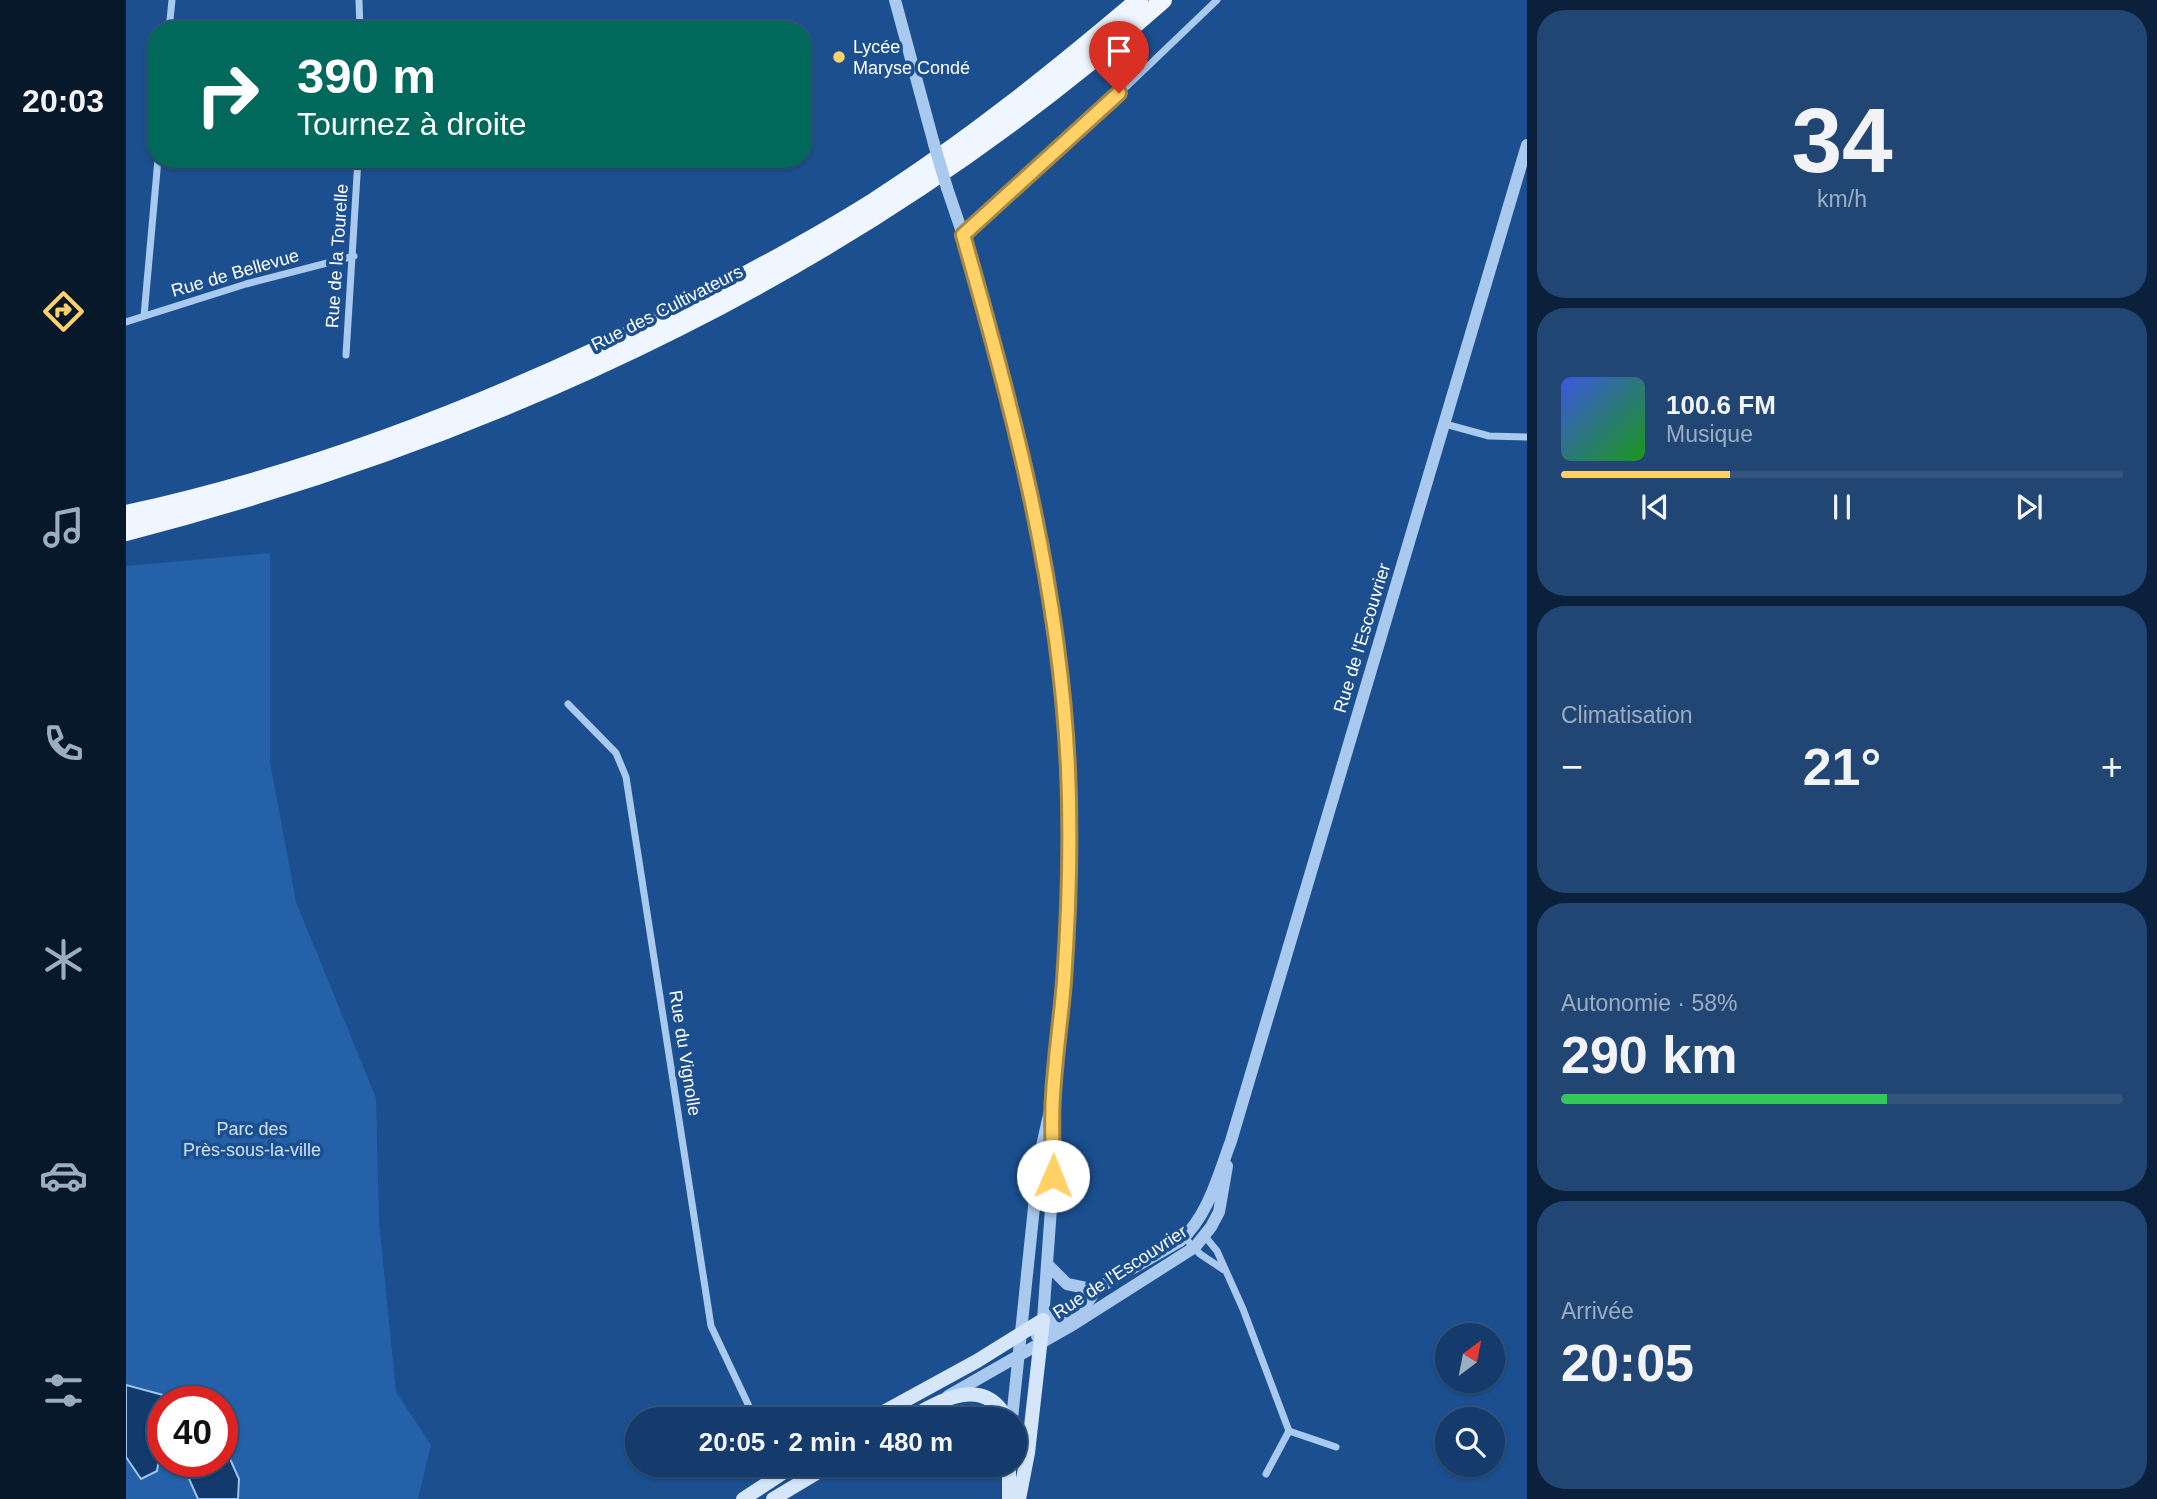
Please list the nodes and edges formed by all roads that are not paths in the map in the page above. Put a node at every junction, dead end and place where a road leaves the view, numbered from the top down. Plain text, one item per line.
1 (172, 0) edge
2 (359, 0) edge
3 (895, 0) edge
4 (1139, 0) edge
5 (1163, 0) edge
6 (1217, 0) edge
7 (170, 21) edge
8 (360, 21) edge
9 (1527, 145) edge
10 (157, 168) edge
11 (358, 168) edge
12 (963, 235) junction
13 (354, 256) junction
14 (144, 316) junction
15 (126, 322) edge
16 (346, 355) dead end
17 (1445, 425) junction
18 (1527, 437) edge
19 (126, 514) edge
20 (126, 532) edge
21 (568, 704) dead end
22 (1053, 1097) junction
23 (1231, 1141) junction
24 (1194, 1226) junction
25 (1205, 1236) junction
26 (1189, 1242) junction
27 (1048, 1265) junction
28 (1224, 1270) junction
29 (1097, 1290) junction
30 (1042, 1332) junction
31 (1021, 1334) junction
32 (1020, 1354) junction
33 (940, 1400) junction
34 (749, 1407) edge
35 (892, 1407) edge
36 (928, 1407) edge
37 (999, 1407) edge
38 (1013, 1407) edge
39 (1289, 1431) junction
40 (1336, 1447) dead end
41 (1266, 1474) dead end
42 (770, 1477) edge
43 (782, 1477) edge
44 (809, 1477) edge
45 (1009, 1477) edge
46 (788, 1489) junction
47 (743, 1499) edge
48 (773, 1499) edge
49 (1009, 1499) edge
50 (1019, 1499) edge

1 - 7 street
2 - 8 street
3 - 12 street, bridge
4 - 19 main road, Rue des Cultivateurs
5 - 20 main road, Rue des Cultivateurs
6 - 12 street
9 - 17 street, Rue de l'Escouvrier
10 - 14 street
11 - 13 street, Rue de la Tourelle
12 - 22 street
13 - 14 street, Rue de Bellevue
13 - 16 street, Rue de la Tourelle
14 - 15 street, Rue de Bellevue
17 - 18 street
17 - 23 street, Rue de l'Escouvrier
21 - 34 street, Rue du Vignolle
22 - 27 street
22 - 31 street
23 - 24 street, Rue de l'Escouvrier
23 - 25 street, Rue de l'Escouvrier
24 - 25 street
24 - 26 street, Rue de l'Escouvrier
25 - 26 street, Rue de l'Escouvrier
25 - 28 street
26 - 28 street
26 - 29 street, Rue de l'Escouvrier
26 - 30 street, Rue de l'Escouvrier
27 - 29 street
27 - 30 street
28 - 39 street
29 - 30 street, Rue de l'Escouvrier
30 - 31 main road
30 - 32 street
30 - 50 main road
31 - 32 street
31 - 35 main road
32 - 33 street
32 - 38 street
33 - 36 main road
33 - 37 main road
39 - 40 street
39 - 41 street
42 - 47 main road
43 - 46 street
44 - 46 main road
45 - 49 main road
46 - 48 main road

